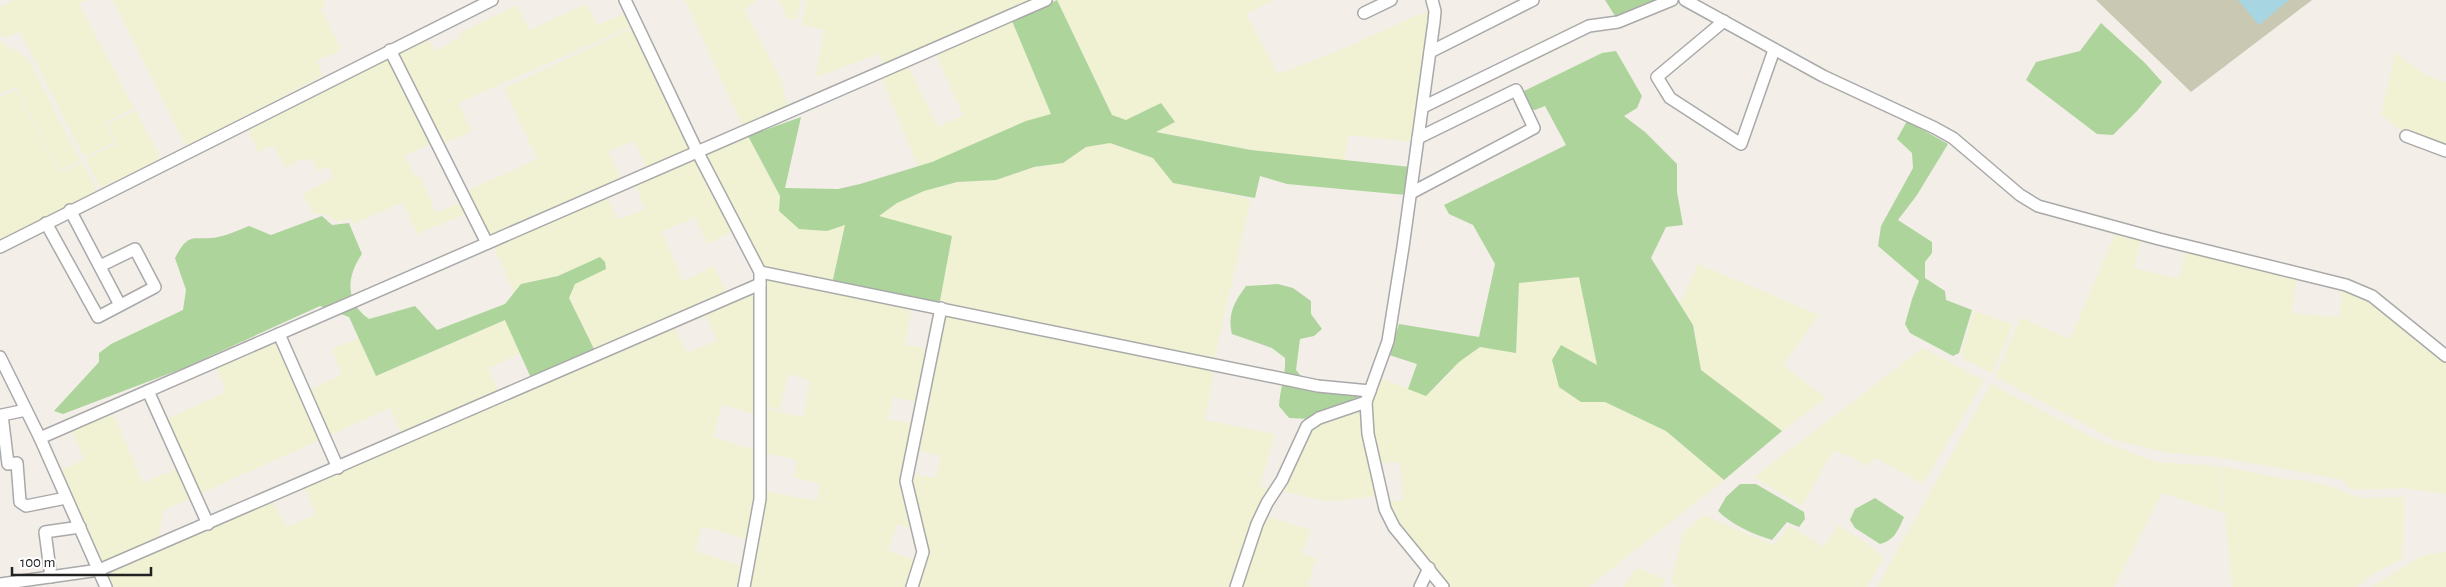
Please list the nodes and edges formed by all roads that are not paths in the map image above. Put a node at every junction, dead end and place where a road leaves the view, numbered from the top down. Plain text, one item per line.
1 (492, 0) edge
2 (625, 0) edge
3 (1046, 0) edge
4 (1391, 0) edge
5 (1432, 0) edge
6 (1533, 0) edge
7 (1672, 0) edge
8 (1686, 0) edge
9 (1364, 13) dead end
10 (1724, 22) junction
11 (390, 50) junction
12 (1774, 50) junction
13 (1430, 52) junction
14 (1423, 107) junction
15 (2406, 136) dead end
16 (1418, 138) junction
17 (697, 151) junction
18 (2446, 151) edge
19 (1411, 193) junction
20 (70, 210) junction
21 (46, 223) junction
22 (487, 243) junction
23 (0, 247) edge
24 (100, 266) junction
25 (760, 278) junction
26 (120, 305) junction
27 (941, 308) junction
28 (279, 334) junction
29 (2446, 356) edge
30 (0, 358) edge
31 (148, 391) junction
32 (1368, 396) junction
33 (26, 410) junction
34 (40, 438) junction
35 (338, 468) junction
36 (66, 498) junction
37 (208, 524) junction
38 (80, 527) junction
39 (1429, 568) junction
40 (99, 570) junction
41 (52, 577) junction
42 (0, 584) edge
43 (106, 587) edge
44 (744, 587) edge
45 (912, 587) edge
46 (1236, 587) edge
47 (1420, 587) edge
48 (1443, 587) edge

1 - 11 street
2 - 17 street
3 - 17 street
4 - 9 street
5 - 13 street
6 - 13 street
7 - 14 street
8 - 10 street
10 - 12 street
10 - 12 street
11 - 20 street
11 - 22 street
12 - 29 street
13 - 14 street
14 - 16 street
15 - 18 street
16 - 19 street
16 - 19 street
17 - 22 street
17 - 25 street
19 - 32 street
20 - 21 street
20 - 24 street
21 - 23 street
21 - 26 street
22 - 28 street
24 - 26 street
24 - 26 street
25 - 27 street
25 - 35 street
25 - 44 street
27 - 32 street
27 - 45 street
28 - 31 street
28 - 35 street
30 - 33 street
31 - 34 street
31 - 37 street
32 - 39 street
32 - 46 street
33 - 34 street
33 - 36 street
34 - 36 street
35 - 37 street
36 - 38 street
37 - 40 street
38 - 40 street
38 - 41 street
39 - 47 street
39 - 48 street
40 - 41 street
40 - 43 street
41 - 42 street

